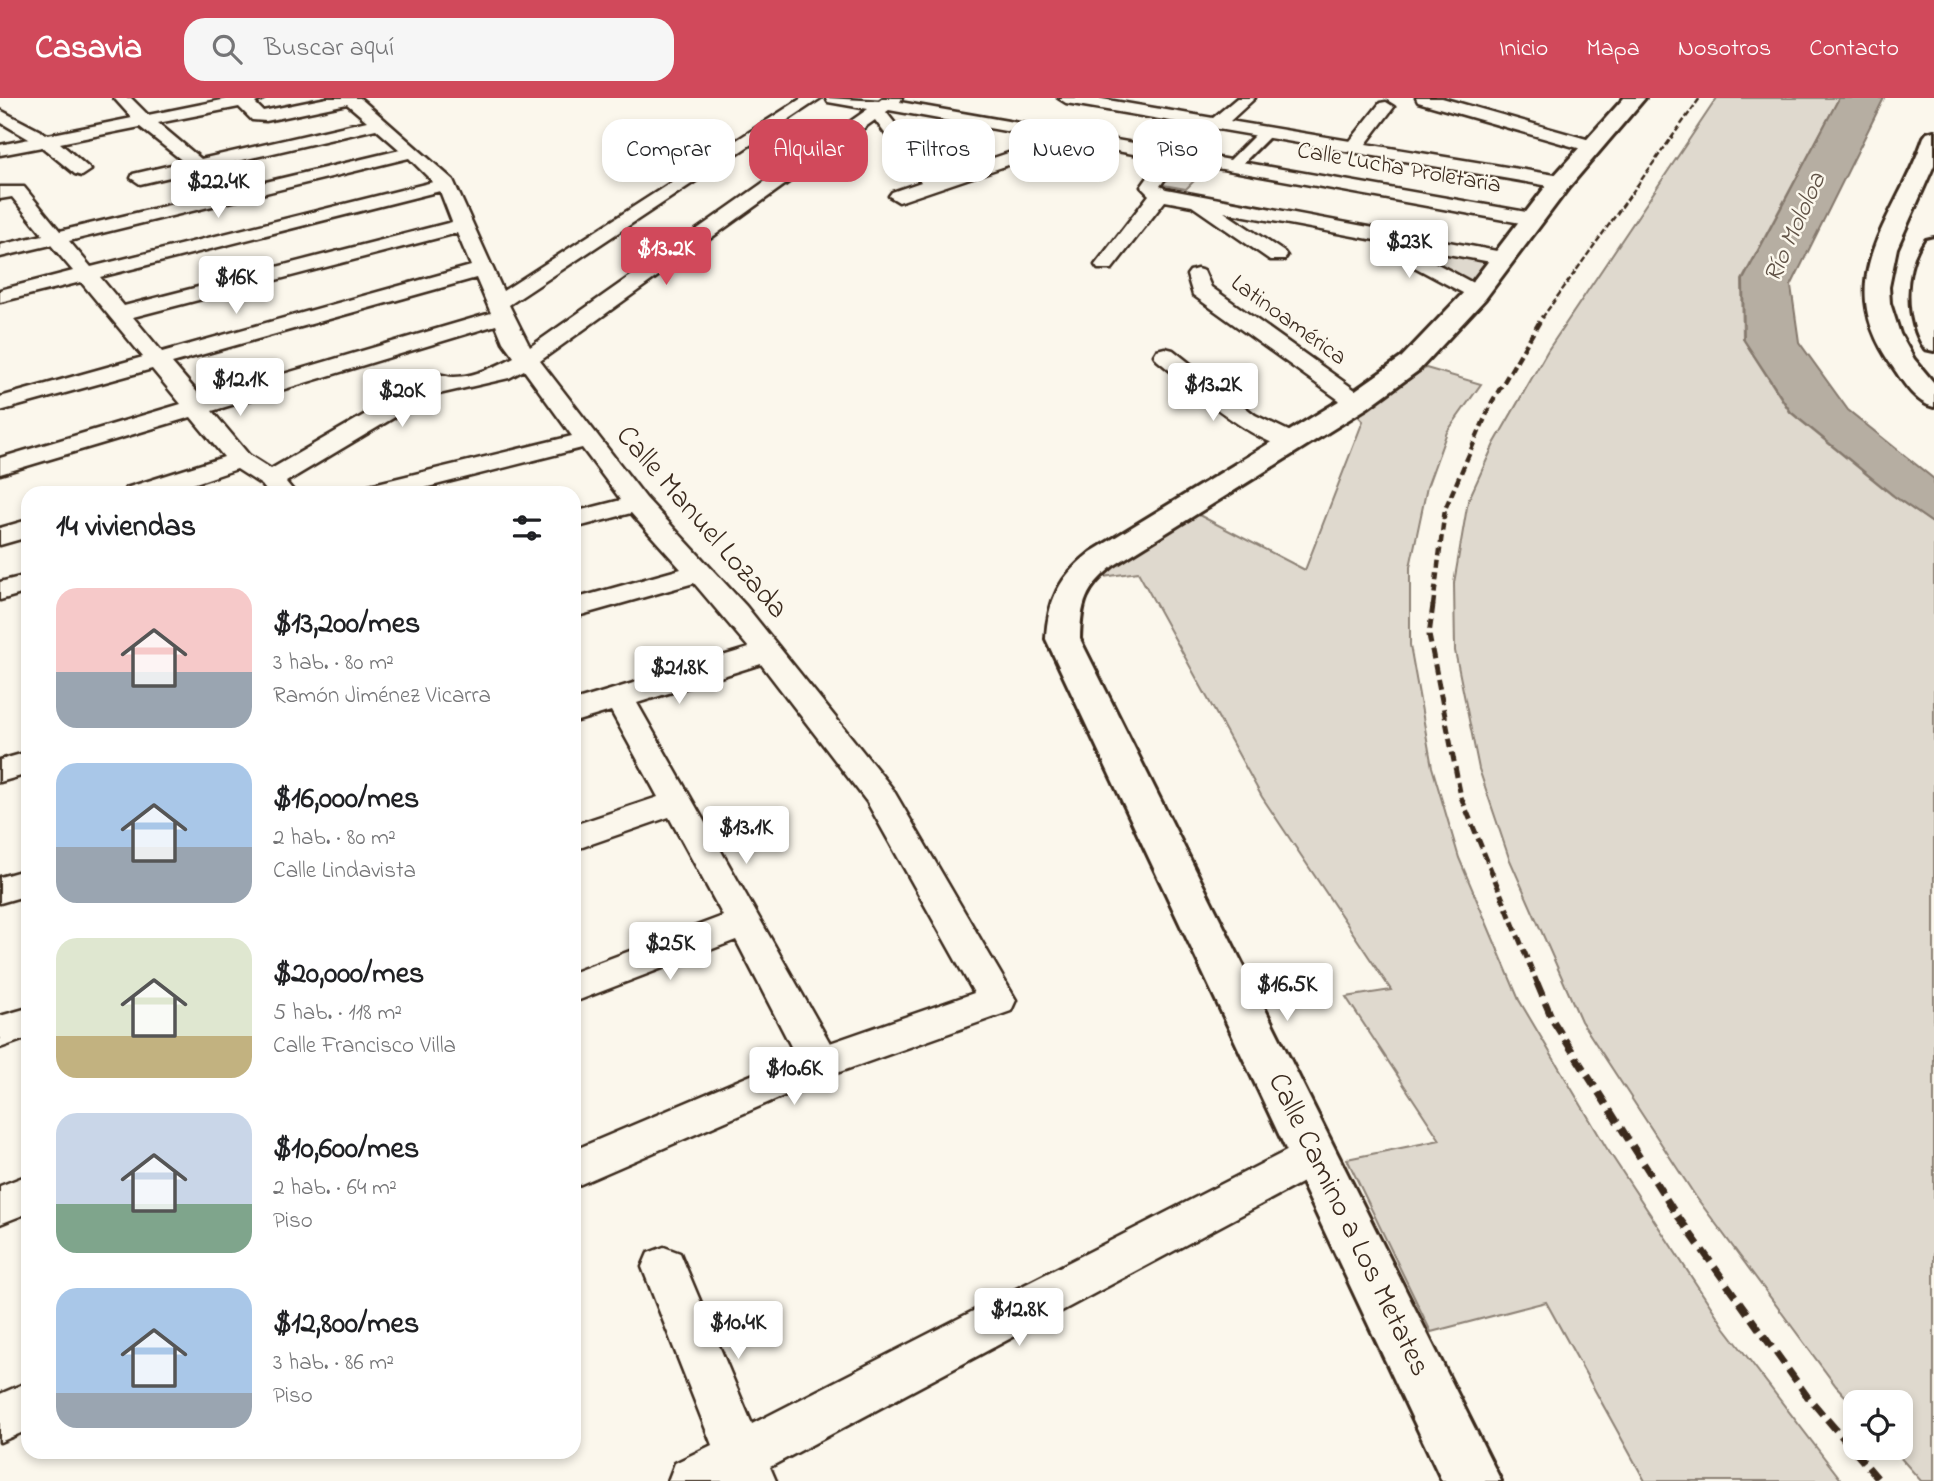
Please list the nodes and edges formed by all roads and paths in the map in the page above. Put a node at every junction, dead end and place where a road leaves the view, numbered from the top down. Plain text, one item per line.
1 (122, 98) edge
2 (351, 98) edge
3 (813, 98) edge
4 (834, 98) edge
5 (1066, 98) edge
6 (1247, 98) edge
7 (1424, 98) edge
8 (1635, 98) edge
9 (246, 99) edge
10 (884, 105) edge
11 (1387, 107) dead end
12 (0, 116) edge
13 (1187, 119) edge
14 (1222, 119) edge
15 (144, 121) junction
16 (381, 123) junction
17 (1222, 125) edge
18 (1009, 126) edge
19 (1370, 127) junction
20 (1396, 131) dead end
21 (1266, 132) junction
22 (46, 141) junction
23 (1933, 141) edge
24 (1354, 146) junction
25 (1591, 146) junction
26 (0, 150) edge
27 (413, 152) junction
28 (1009, 159) edge
29 (1222, 162) edge
30 (1229, 163) junction
31 (198, 165) junction
32 (82, 170) dead end
33 (1154, 182) edge
34 (1561, 182) junction
35 (446, 184) junction
36 (933, 185) junction
37 (8, 192) edge
38 (1160, 194) junction
39 (899, 196) dead end
40 (1189, 198) junction
41 (170, 210) junction
42 (1532, 219) junction
43 (464, 225) junction
44 (1361, 231) junction
45 (56, 238) junction
46 (1934, 245) edge
47 (0, 251) edge
48 (1277, 256) dead end
49 (1502, 258) junction
50 (1105, 265) dead end
51 (484, 269) junction
52 (86, 274) junction
53 (1197, 275) dead end
54 (1476, 293) junction
55 (0, 296) edge
56 (501, 310) junction
57 (119, 314) junction
58 (1934, 343) edge
59 (521, 351) junction
60 (1165, 355) dead end
61 (158, 360) junction
62 (1934, 400) edge
63 (1357, 402) junction
64 (0, 404) edge
65 (197, 408) junction
66 (585, 439) junction
67 (1292, 442) junction
68 (240, 460) junction
69 (0, 467) edge
70 (160, 486) edge
71 (276, 486) edge
72 (279, 486) edge
73 (398, 486) edge
74 (637, 504) junction
75 (581, 518) edge
76 (21, 530) edge
77 (0, 537) edge
78 (699, 573) junction
79 (21, 585) edge
80 (0, 591) edge
81 (581, 606) edge
82 (768, 652) junction
83 (619, 698) junction
84 (581, 710) edge
85 (21, 765) edge
86 (0, 771) edge
87 (678, 802) junction
88 (581, 836) edge
89 (21, 884) edge
90 (0, 891) edge
91 (745, 922) junction
92 (581, 984) edge
93 (21, 1025) edge
94 (0, 1032) edge
95 (820, 1063) junction
96 (1314, 1155) junction
97 (581, 1166) edge
98 (21, 1197) edge
99 (0, 1205) edge
100 (664, 1267) dead end
101 (21, 1409) edge
102 (0, 1418) edge
103 (746, 1469) edge
104 (693, 1481) edge
105 (1472, 1481) edge

1 - 15 street
2 - 9 street
2 - 16 street, Calle Manuel Lozada
3 - 56 street
4 - 10 street, Calle Lucha Proletaria
5 - 13 street
6 - 14 street
7 - 25 street
8 - 25 street, Calle Camino a Los Metates
9 - 15 street
10 - 18 street, Calle Lucha Proletaria
10 - 36 street
10 - 59 street
11 - 19 street
12 - 22 street
15 - 22 street
15 - 31 street
16 - 27 street, Calle Manuel Lozada
16 - 31 street
17 - 21 street
19 - 20 street
19 - 24 street
21 - 24 street
21 - 30 street
22 - 26 street
22 - 32 street
23 - 62 street
24 - 34 street
25 - 34 street, Calle Camino a Los Metates
27 - 35 street, Calle Manuel Lozada
27 - 41 street
28 - 36 street
29 - 30 street, Calle Lucha Proletaria
30 - 40 street
30 - 42 street, Calle Lucha Proletaria
31 - 41 street
33 - 38 street
34 - 42 street, Calle Camino a Los Metates
35 - 43 street, Calle Manuel Lozada
35 - 52 street
36 - 39 street
37 - 45 street
38 - 40 street
38 - 50 street
40 - 44 street
40 - 48 street
41 - 45 street
42 - 49 street, Calle Camino a Los Metates
43 - 51 street, Calle Manuel Lozada
43 - 57 street
44 - 49 street
44 - 54 street
45 - 47 street
45 - 52 street
46 - 58 street
49 - 54 street, Calle Camino a Los Metates
51 - 56 street, Calle Manuel Lozada
51 - 61 street
52 - 55 street
52 - 57 street
53 - 63 street, Latinoamérica
54 - 63 street, Calle Camino a Los Metates
56 - 59 street, Calle Manuel Lozada
56 - 65 street
57 - 61 street
59 - 66 street, Calle Manuel Lozada
59 - 72 street
60 - 67 street
61 - 64 street
61 - 65 street
63 - 67 street, Calle Camino a Los Metates
65 - 68 street
65 - 69 street
66 - 73 street
66 - 74 street, Calle Manuel Lozada
67 - 96 street, Calle Camino a Los Metates
68 - 70 street
68 - 71 street
74 - 75 street
74 - 78 street, Calle Manuel Lozada
76 - 77 street
78 - 81 street
78 - 82 street, Calle Manuel Lozada
79 - 80 street
82 - 83 street
82 - 95 street, Calle Manuel Lozada
83 - 84 street
83 - 87 street
85 - 86 street
87 - 88 street
87 - 91 street
89 - 90 street
91 - 92 street
91 - 95 street
93 - 94 street
95 - 97 street
96 - 103 street
96 - 105 street, Calle Camino a Los Metates
98 - 99 street
100 - 103 street
101 - 102 street
103 - 104 street

